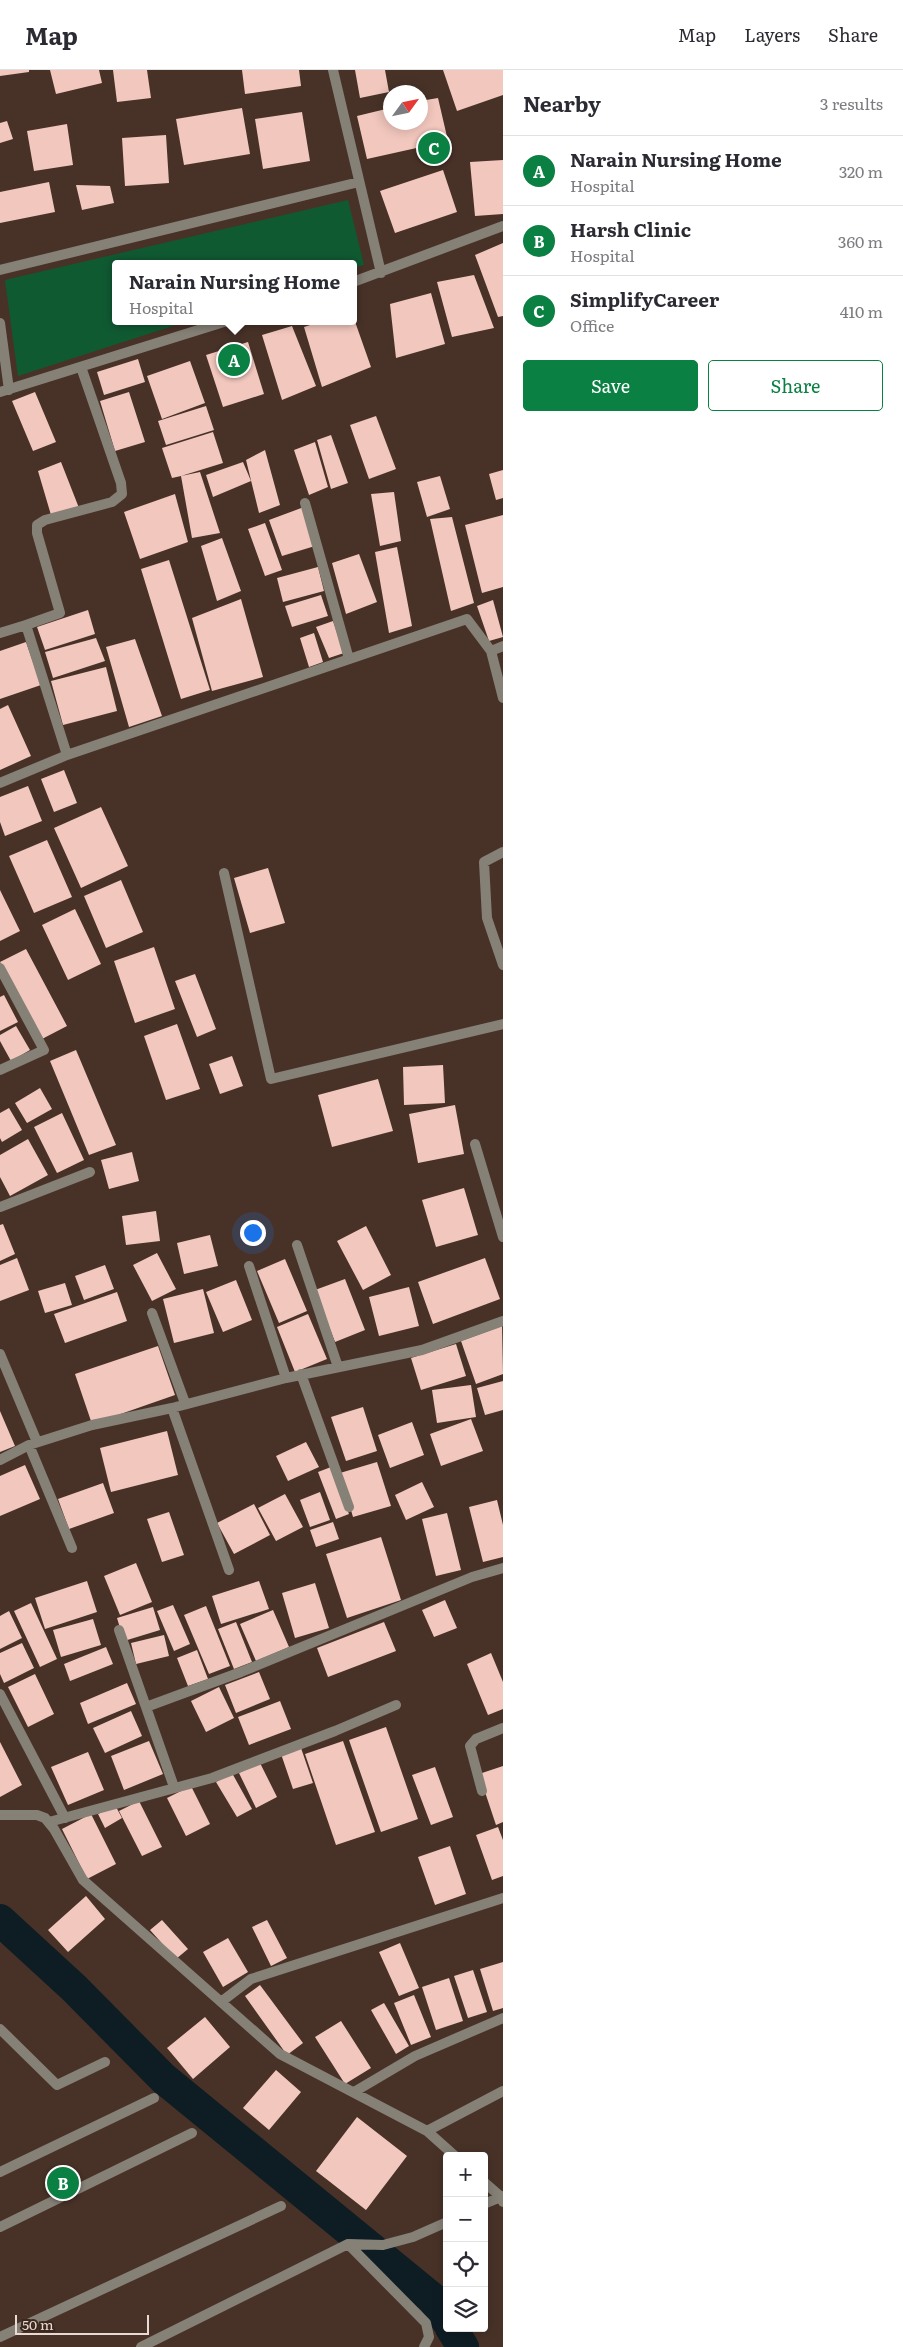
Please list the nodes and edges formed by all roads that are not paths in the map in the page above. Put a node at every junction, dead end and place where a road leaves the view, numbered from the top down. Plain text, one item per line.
1 (333, 70) edge
2 (359, 182) junction
3 (503, 226) edge
4 (0, 270) edge
5 (381, 273) junction
6 (357, 281) edge
7 (0, 323) edge
8 (214, 325) edge
9 (81, 367) junction
10 (5, 391) edge
11 (306, 504) dead end
12 (26, 625) junction
13 (0, 634) edge
14 (503, 646) edge
15 (492, 650) junction
16 (349, 660) junction
17 (503, 698) edge
18 (67, 755) junction
19 (0, 783) edge
20 (503, 852) edge
21 (224, 873) dead end
22 (503, 965) edge
23 (0, 968) edge
24 (503, 1024) edge
25 (0, 1070) edge
26 (475, 1144) dead end
27 (90, 1172) dead end
28 (0, 1207) edge
29 (503, 1237) edge
30 (297, 1245) dead end
31 (249, 1266) dead end
32 (152, 1313) dead end
33 (503, 1321) edge
34 (0, 1354) edge
35 (338, 1367) junction
36 (301, 1374) junction
37 (286, 1378) junction
38 (185, 1403) junction
39 (172, 1408) junction
40 (33, 1444) junction
41 (0, 1460) edge
42 (349, 1507) dead end
43 (72, 1548) dead end
44 (503, 1568) edge
45 (229, 1570) dead end
46 (120, 1630) dead end
47 (0, 1694) edge
48 (396, 1705) dead end
49 (146, 1707) junction
50 (503, 1728) edge
51 (174, 1787) junction
52 (482, 1791) dead end
53 (0, 1815) edge
54 (65, 1818) junction
55 (49, 1822) junction
56 (503, 1898) edge
57 (221, 2002) junction
58 (503, 2018) edge
59 (0, 2029) edge
60 (105, 2062) dead end
61 (503, 2091) edge
62 (354, 2092) junction
63 (154, 2098) dead end
64 (427, 2131) junction
65 (192, 2133) dead end
66 (451, 2152) edge
67 (0, 2172) edge
68 (488, 2186) edge
69 (502, 2198) edge
70 (488, 2203) edge
71 (281, 2206) dead end
72 (443, 2224) edge
73 (0, 2226) edge
74 (352, 2243) junction
75 (0, 2337) edge
76 (141, 2347) edge
77 (424, 2347) edge

1 - 2 street
2 - 4 street
2 - 5 street
3 - 5 street
5 - 6 street
7 - 10 street
8 - 9 street
9 - 10 street
9 - 12 street
11 - 16 street
12 - 13 street
12 - 18 street
14 - 15 street
15 - 16 street
15 - 17 street
16 - 18 street
18 - 19 street
20 - 22 street
21 - 24 street
23 - 25 street
26 - 29 street
27 - 28 street
30 - 35 street
31 - 37 street
32 - 38 street
33 - 35 street
34 - 40 street
35 - 36 street
36 - 37 street
36 - 42 street
37 - 38 street
38 - 39 street
39 - 40 street
39 - 45 street
40 - 41 street
40 - 43 street
44 - 49 street
46 - 49 street
47 - 54 street
48 - 51 street
49 - 51 street
50 - 52 street
51 - 54 street
53 - 55 street
54 - 55 street
55 - 57 street
56 - 57 street
57 - 62 street
58 - 62 street
59 - 60 street
61 - 64 street
62 - 64 street
63 - 67 street
64 - 66 street
65 - 73 street
68 - 69 street
69 - 70 street
71 - 75 street
72 - 74 street
74 - 76 street
74 - 77 street

